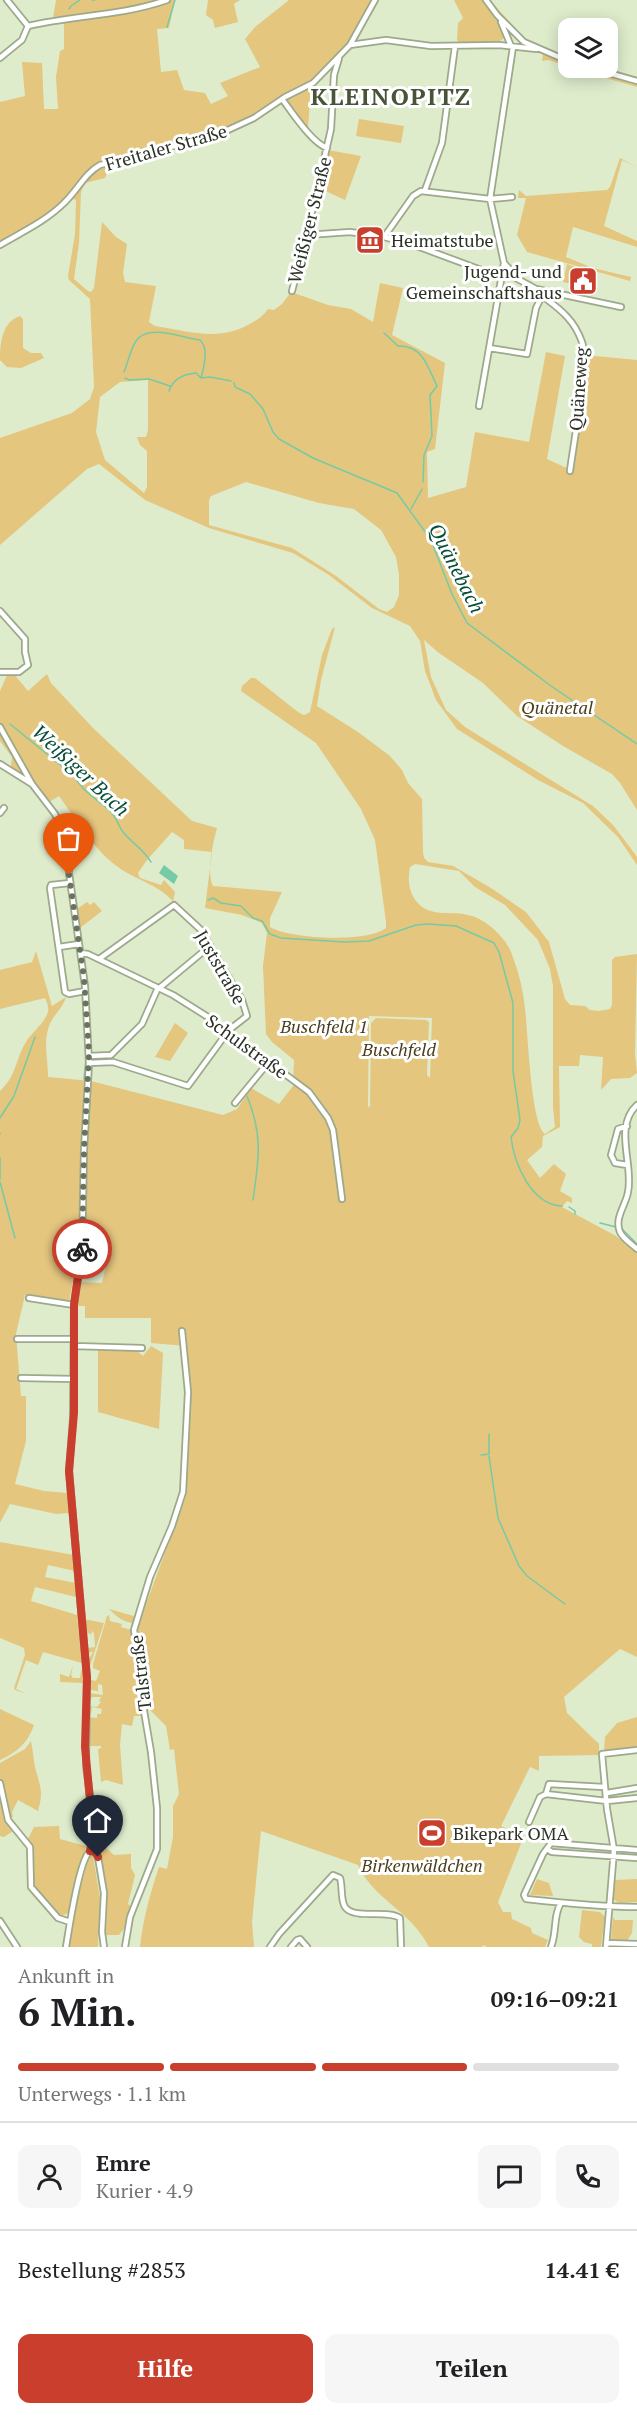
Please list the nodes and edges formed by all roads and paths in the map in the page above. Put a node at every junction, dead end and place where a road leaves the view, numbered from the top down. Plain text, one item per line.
1 (8, 0) edge
2 (167, 0) edge
3 (375, 0) edge
4 (486, 0) edge
5 (497, 15) junction
6 (28, 26) junction
7 (516, 34) junction
8 (521, 38) junction
9 (508, 40) junction
10 (350, 45) junction
11 (455, 46) junction
12 (514, 46) junction
13 (537, 49) junction
14 (339, 57) junction
15 (558, 57) edge
16 (0, 58) edge
17 (618, 76) edge
18 (637, 81) edge
19 (282, 99) junction
20 (327, 148) junction
21 (425, 190) junction
22 (512, 197) dead end
23 (490, 199) junction
24 (307, 235) junction
25 (384, 237) junction
26 (0, 245) edge
27 (504, 263) junction
28 (502, 276) junction
29 (514, 277) junction
30 (536, 289) junction
31 (292, 291) dead end
32 (542, 296) junction
33 (621, 307) dead end
34 (489, 348) junction
35 (479, 406) dead end
36 (570, 471) dead end
37 (0, 611) edge
38 (0, 672) edge
39 (0, 727) edge
40 (0, 764) edge
41 (32, 784) junction
42 (70, 883) junction
43 (80, 944) junction
44 (210, 946) junction
45 (59, 947) junction
46 (81, 953) junction
47 (99, 959) junction
48 (160, 988) junction
49 (85, 991) junction
50 (229, 1030) junction
51 (111, 1055) junction
52 (89, 1056) junction
53 (111, 1062) junction
54 (89, 1063) junction
55 (268, 1063) junction
56 (235, 1103) dead end
57 (637, 1105) edge
58 (627, 1126) junction
59 (627, 1165) junction
60 (342, 1199) dead end
61 (637, 1249) edge
62 (29, 1298) dead end
63 (74, 1305) junction
64 (183, 1330) dead end
65 (17, 1339) dead end
66 (74, 1339) junction
67 (74, 1346) junction
68 (142, 1348) dead end
69 (21, 1378) dead end
70 (74, 1379) junction
71 (637, 1750) edge
72 (0, 1783) edge
73 (637, 1788) edge
74 (605, 1790) junction
75 (546, 1792) junction
76 (637, 1798) edge
77 (607, 1801) junction
78 (529, 1822) dead end
79 (614, 1848) junction
80 (547, 1849) junction
81 (637, 1850) edge
82 (92, 1851) junction
83 (614, 1858) junction
84 (637, 1858) edge
85 (561, 1903) junction
86 (610, 1907) junction
87 (637, 1907) edge
88 (0, 1921) edge
89 (70, 1922) junction
90 (637, 1944) edge
91 (606, 1945) edge
92 (16, 1947) edge
93 (66, 1947) edge
94 (104, 1947) edge
95 (125, 1947) edge
96 (270, 1947) edge
97 (291, 1947) edge
98 (307, 1947) edge
99 (401, 1947) edge
100 (551, 1947) edge

1 - 6 street
2 - 6 street
3 - 10 street, Freitaler Straße
4 - 5 street
5 - 7 street
5 - 9 street
6 - 16 street
7 - 8 street
7 - 9 street
8 - 12 street
8 - 13 street
9 - 12 street
10 - 11 street
10 - 14 street, Freitaler Straße
11 - 12 street
11 - 21 street
12 - 13 street
12 - 23 street
13 - 15 street
14 - 19 street, Freitaler Straße
14 - 20 street, Weißiger Straße
17 - 18 street
19 - 20 street, Weißiger Straße
19 - 26 street, Freitaler Straße
20 - 24 street, Weißiger Straße
21 - 23 street
21 - 25 street
22 - 23 street
23 - 27 street
24 - 25 street
24 - 31 street, Weißiger Straße
25 - 28 street
27 - 28 street
27 - 29 street
28 - 29 street
28 - 34 street
29 - 30 street
30 - 32 street, Quäneweg
30 - 33 street
32 - 34 street
32 - 36 street, Quäneweg
34 - 35 street
37 - 38 street
39 - 41 street
40 - 41 street
41 - 42 street
42 - 43 street
42 - 45 street
43 - 45 street
43 - 46 street
44 - 47 street, Juststraße
44 - 48 street
44 - 50 street, Juststraße
45 - 49 street
46 - 47 street, Schulstraße
46 - 49 street
47 - 48 street, Schulstraße
48 - 50 street, Schulstraße
48 - 51 street
49 - 52 street
50 - 53 street
50 - 55 street, Schulstraße
51 - 52 street
51 - 53 street
52 - 54 street
53 - 54 street
54 - 63 street
55 - 56 street
55 - 60 street, Schulstraße
57 - 58 street
58 - 59 street
58 - 59 street
59 - 61 street
62 - 63 street
63 - 66 street
64 - 95 street, Talstraße
65 - 66 street
66 - 67 street
67 - 68 street
67 - 70 street
69 - 70 street
70 - 82 street
71 - 74 street
72 - 89 street
73 - 74 street
74 - 75 street
74 - 77 street
75 - 77 street
75 - 78 street
76 - 77 street
77 - 79 street
79 - 80 street
79 - 81 street
79 - 83 street
80 - 83 street
80 - 85 street
82 - 89 street
82 - 94 street
83 - 84 street
83 - 86 street
85 - 86 street
85 - 100 street
86 - 87 street
86 - 91 street
88 - 92 street
89 - 93 street
90 - 91 street
96 - 99 street
97 - 98 street

